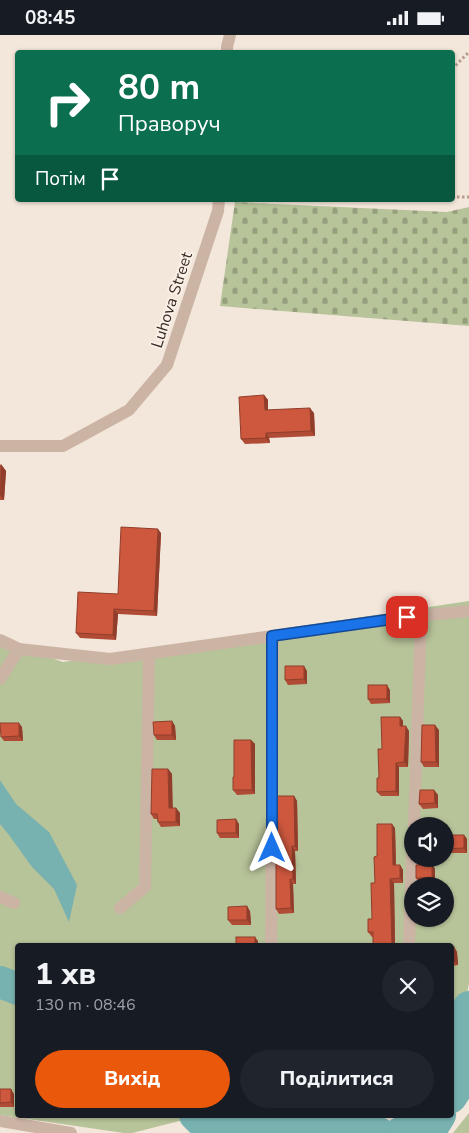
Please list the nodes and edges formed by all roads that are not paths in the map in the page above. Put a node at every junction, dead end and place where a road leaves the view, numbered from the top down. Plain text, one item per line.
1 (230, 35) edge
2 (227, 50) edge
3 (219, 202) edge
4 (0, 446) edge
5 (469, 611) edge
6 (421, 615) junction
7 (272, 636) junction
8 (0, 640) edge
9 (19, 649) junction
10 (149, 654) junction
11 (0, 679) edge
12 (414, 817) edge
13 (412, 867) edge
14 (0, 897) edge
15 (14, 903) dead end
16 (120, 908) dead end
17 (271, 943) edge
18 (409, 943) edge
19 (0, 1121) edge
20 (71, 1133) edge

1 - 2 street
3 - 4 street, Luhova Street
5 - 6 street
6 - 7 street
6 - 12 street
7 - 10 street
7 - 17 street
8 - 9 street
9 - 10 street
9 - 11 street
10 - 16 street
13 - 18 street
14 - 15 street
19 - 20 street

